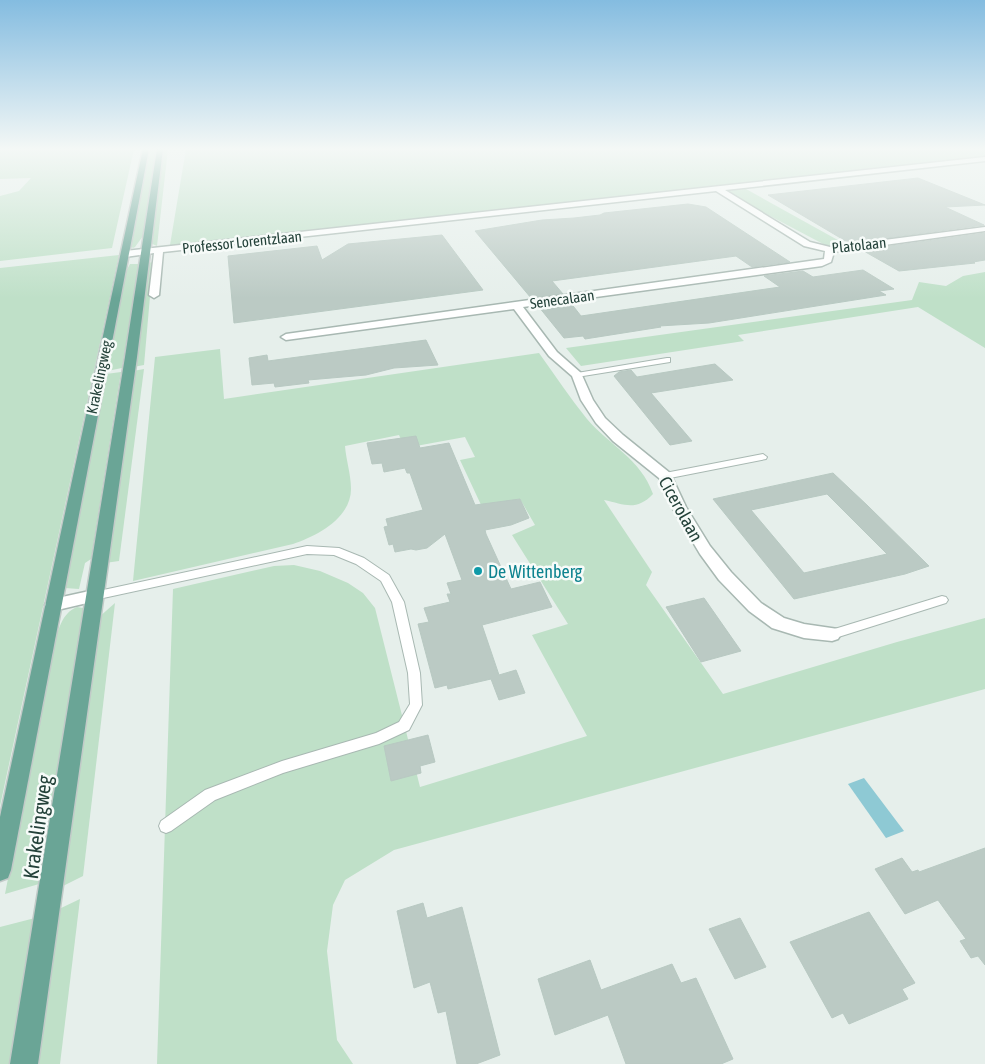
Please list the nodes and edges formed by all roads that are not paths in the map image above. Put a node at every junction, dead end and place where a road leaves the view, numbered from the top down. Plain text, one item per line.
1 (136, 199) edge
2 (156, 199) edge
3 (631, 199) edge
4 (734, 199) edge
5 (985, 229) edge
6 (830, 250) junction
7 (152, 252) junction
8 (125, 254) junction
9 (154, 295) dead end
10 (516, 305) junction
11 (286, 337) dead end
12 (668, 360) dead end
13 (576, 374) junction
14 (763, 457) dead end
15 (665, 476) junction
16 (94, 596) junction
17 (942, 600) dead end
18 (53, 605) junction
19 (832, 634) joint
20 (166, 826) dead end
21 (0, 870) edge
22 (24, 1064) edge

1 - 8 main road, Krakelingweg
2 - 7 main road, Krakelingweg
3 - 7 street, Professor Lorentzlaan
4 - 6 street, Platolaan
5 - 6 street, Platolaan
6 - 10 street, Senecalaan
7 - 8 street, Professor Lorentzlaan
7 - 9 street, Krakelingweg
7 - 16 main road, Krakelingweg
8 - 18 main road, Krakelingweg
10 - 11 street, Senecalaan
10 - 13 street, Cicerolaan
12 - 13 lane
13 - 15 street, Cicerolaan
14 - 15 lane
15 - 19 street, Cicerolaan
16 - 18 street
16 - 20 lane
16 - 22 main road, Krakelingweg
17 - 19 lane
18 - 21 main road, Krakelingweg

